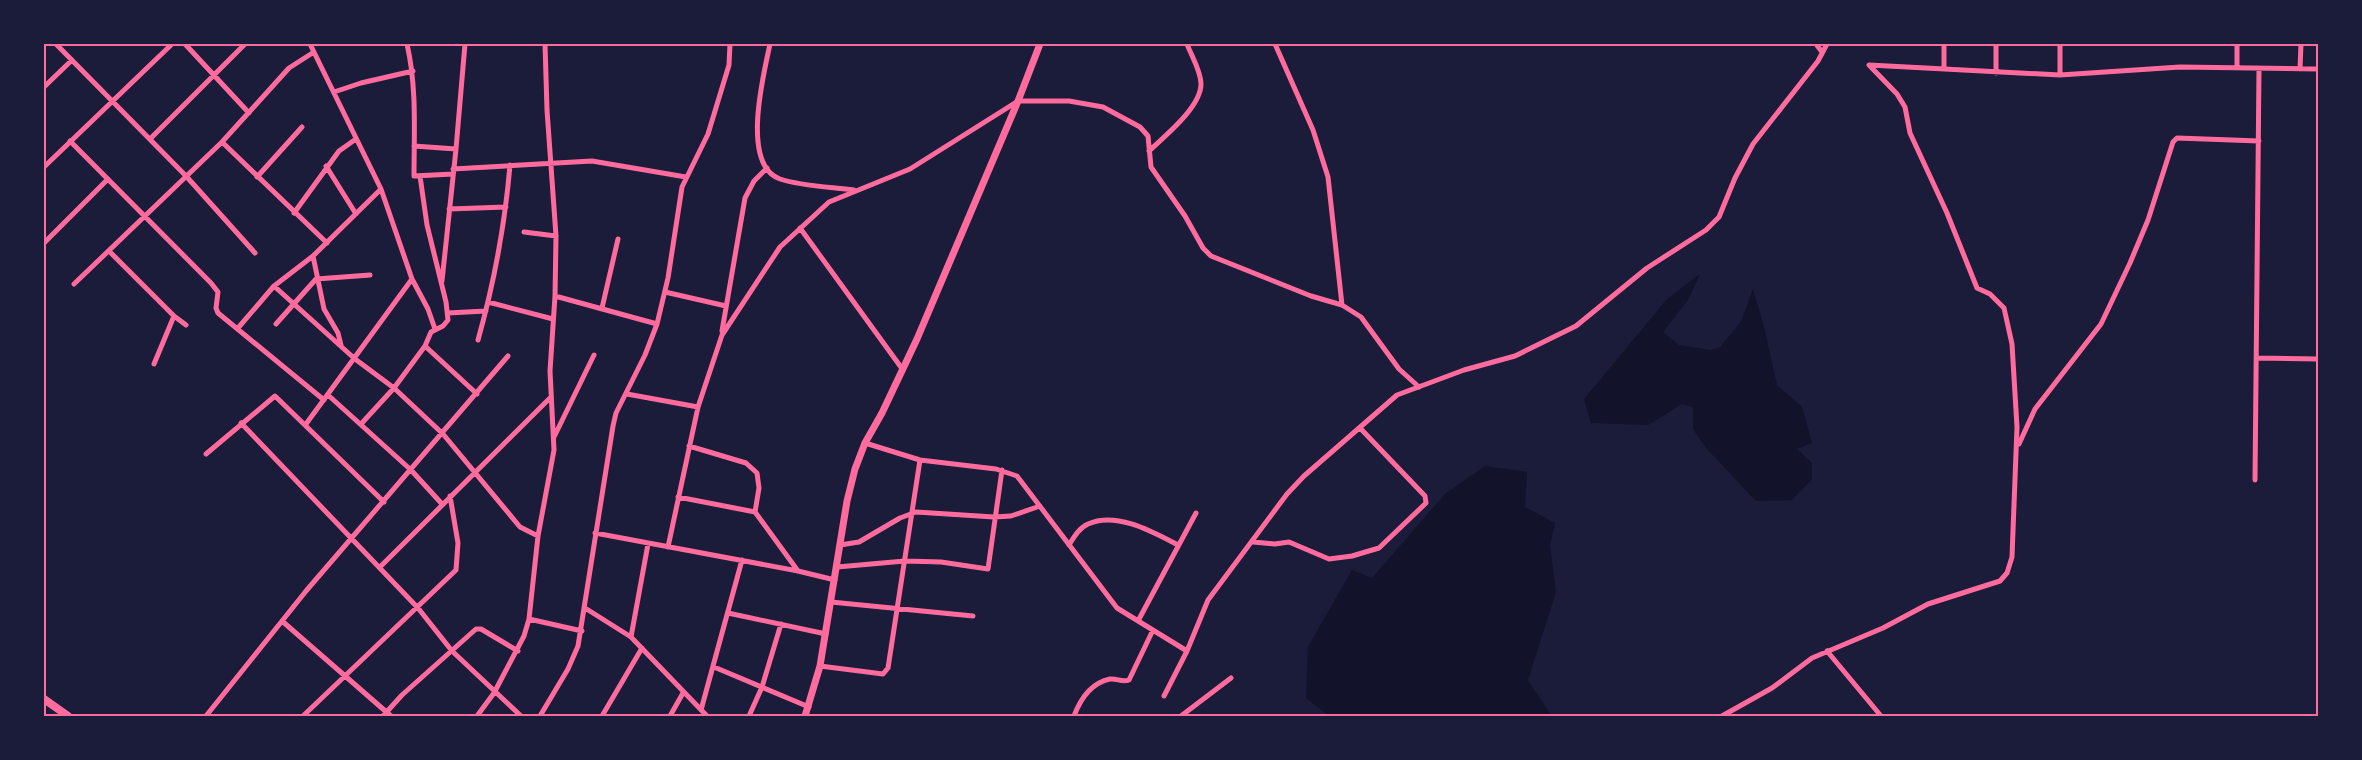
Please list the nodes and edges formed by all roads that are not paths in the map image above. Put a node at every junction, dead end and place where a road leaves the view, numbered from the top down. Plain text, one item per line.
1 (56, 44) edge
2 (172, 44) edge
3 (185, 44) edge
4 (245, 44) edge
5 (310, 44) edge
6 (407, 44) edge
7 (465, 44) edge
8 (545, 44) edge
9 (730, 44) edge
10 (770, 44) edge
11 (1040, 44) edge
12 (1187, 44) edge
13 (1275, 44) edge
14 (1816, 44) edge
15 (1827, 44) edge
16 (1944, 44) edge
17 (1996, 44) edge
18 (2060, 44) edge
19 (2237, 44) edge
20 (2301, 44) edge
21 (314, 52) junction
22 (1822, 52) junction
23 (72, 60) junction
24 (1944, 68) junction
25 (2237, 68) junction
26 (2259, 69) junction
27 (2300, 69) junction
28 (2319, 69) edge
29 (413, 71) junction
30 (1996, 73) junction
31 (2060, 75) junction
32 (214, 76) junction
33 (44, 87) edge
34 (334, 92) junction
35 (112, 100) junction
36 (1018, 101) junction
37 (249, 113) junction
38 (302, 127) dead end
39 (150, 139) junction
40 (356, 139) junction
41 (70, 141) junction
42 (2259, 141) junction
43 (222, 142) junction
44 (414, 146) junction
45 (456, 149) junction
46 (1149, 151) junction
47 (551, 163) junction
48 (510, 165) junction
49 (326, 166) junction
50 (44, 167) edge
51 (767, 168) junction
52 (453, 172) junction
53 (186, 176) junction
54 (420, 176) junction
55 (257, 177) junction
56 (686, 177) junction
57 (108, 179) junction
58 (381, 189) junction
59 (855, 190) junction
60 (506, 207) junction
61 (449, 210) junction
62 (294, 213) junction
63 (356, 214) junction
64 (145, 216) junction
65 (800, 228) junction
66 (524, 232) dead end
67 (556, 236) junction
68 (618, 239) dead end
69 (44, 243) edge
70 (327, 243) junction
71 (109, 251) junction
72 (255, 253) dead end
73 (313, 256) junction
74 (370, 275) dead end
75 (316, 279) junction
76 (412, 279) junction
77 (74, 284) dead end
78 (274, 286) junction
79 (442, 286) junction
80 (665, 292) junction
81 (555, 296) junction
82 (488, 302) junction
83 (292, 305) junction
84 (1342, 305) junction
85 (726, 306) junction
86 (602, 308) junction
87 (486, 311) junction
88 (448, 314) junction
89 (174, 316) junction
90 (553, 319) junction
91 (276, 324) dead end
92 (657, 324) junction
93 (186, 325) dead end
94 (238, 328) junction
95 (435, 329) junction
96 (722, 335) junction
97 (478, 340) dead end
98 (341, 346) junction
99 (425, 346) junction
100 (594, 355) dead end
101 (508, 356) dead end
102 (2257, 358) junction
103 (355, 359) junction
104 (2319, 359) edge
105 (154, 364) dead end
106 (903, 370) junction
107 (1419, 387) junction
108 (394, 388) junction
109 (477, 394) junction
110 (627, 394) junction
111 (326, 398) junction
112 (550, 398) junction
113 (698, 407) junction
114 (241, 423) junction
115 (306, 424) junction
116 (361, 424) junction
117 (1360, 428) junction
118 (443, 434) junction
119 (554, 439) junction
120 (865, 443) junction
121 (689, 446) junction
122 (2017, 448) junction
123 (206, 454) dead end
124 (920, 460) junction
125 (411, 470) junction
126 (1002, 471) junction
127 (474, 473) junction
128 (2255, 480) dead end
129 (450, 496) junction
130 (678, 497) junction
131 (384, 502) junction
132 (442, 504) junction
133 (1040, 506) junction
134 (754, 512) junction
135 (912, 513) junction
136 (1196, 513) dead end
137 (994, 517) junction
138 (595, 533) junction
139 (538, 536) junction
140 (351, 540) junction
141 (1253, 542) junction
142 (648, 544) junction
143 (1069, 544) junction
144 (1178, 544) junction
145 (840, 545) junction
146 (668, 547) junction
147 (742, 560) junction
148 (905, 561) junction
149 (380, 567) junction
150 (837, 567) junction
151 (798, 571) junction
152 (835, 580) junction
153 (831, 602) junction
154 (418, 608) junction
155 (585, 608) junction
156 (897, 608) junction
157 (728, 613) junction
158 (973, 616) dead end
159 (529, 619) junction
160 (282, 621) junction
161 (1138, 621) junction
162 (781, 624) junction
163 (1153, 630) junction
164 (582, 631) junction
165 (826, 634) junction
166 (631, 637) junction
167 (642, 648) junction
168 (452, 651) junction
169 (518, 651) junction
170 (1187, 651) junction
171 (1827, 651) junction
172 (820, 666) junction
173 (714, 667) junction
174 (344, 675) junction
175 (1231, 678) dead end
176 (762, 687) junction
177 (494, 693) junction
178 (683, 693) junction
179 (1164, 696) dead end
180 (44, 699) edge
181 (809, 707) junction
182 (701, 710) junction
183 (387, 715) edge
184 (68, 717) edge
185 (206, 717) edge
186 (303, 717) edge
187 (477, 717) edge
188 (521, 717) edge
189 (540, 717) edge
190 (602, 717) edge
191 (670, 717) edge
192 (707, 717) edge
193 (749, 717) edge
194 (805, 717) edge
195 (1074, 717) edge
196 (1181, 717) edge
197 (1722, 717) edge
198 (1881, 717) edge

1 - 23 street
2 - 35 street
3 - 32 street
4 - 32 street
5 - 21 street
6 - 29 street
7 - 45 street
8 - 47 street
9 - 56 street
10 - 51 street
11 - 36 street
12 - 46 street
13 - 84 street
14 - 22 street
15 - 22 street
16 - 24 street
17 - 30 street
18 - 31 street
19 - 25 street
20 - 27 street
21 - 34 street
21 - 37 street
22 - 107 street
23 - 33 street
23 - 35 street
24 - 30 street
24 - 122 street
25 - 26 street
25 - 31 street
26 - 27 street
26 - 42 street
27 - 28 street
29 - 34 street
29 - 44 street
30 - 31 street
32 - 37 street
32 - 39 street
34 - 40 street
35 - 39 street
35 - 41 street
36 - 46 street
36 - 59 street
36 - 106 street
37 - 43 street
38 - 55 street
39 - 53 street
40 - 49 street
40 - 58 street
41 - 50 street
41 - 57 street
42 - 102 street
42 - 122 street
43 - 53 street
43 - 55 street
44 - 45 street
44 - 54 street
45 - 52 street
46 - 84 street
47 - 48 street
47 - 56 street
47 - 67 street
48 - 52 street
48 - 60 street
49 - 62 street
49 - 63 street
51 - 59 street
51 - 85 street
52 - 54 street
52 - 61 street
53 - 64 street
53 - 72 street
54 - 79 street
55 - 62 street
56 - 80 street
57 - 64 street
57 - 69 street
58 - 63 street
58 - 76 street
59 - 65 street
60 - 61 street
60 - 82 street
61 - 79 street
62 - 70 street
63 - 70 street
64 - 71 street
64 - 94 street
65 - 96 street
65 - 106 street
66 - 67 street
67 - 81 street
68 - 86 street
70 - 73 street
71 - 77 street
71 - 89 street
73 - 75 street
73 - 78 street
74 - 75 street
75 - 83 street
75 - 98 street
76 - 95 street
76 - 103 street
78 - 83 street
78 - 94 street
79 - 88 street
80 - 85 street
80 - 92 street
81 - 86 street
81 - 90 street
82 - 87 street
82 - 90 street
83 - 91 street
83 - 98 street
84 - 107 street
85 - 96 street
86 - 92 street
87 - 88 street
87 - 97 street
88 - 95 street
89 - 93 street
89 - 105 street
90 - 112 street
92 - 110 street
94 - 111 street
95 - 99 street
96 - 113 street
98 - 103 street
99 - 108 street
99 - 109 street
100 - 119 street
101 - 109 street
102 - 104 street
102 - 128 street
103 - 108 street
103 - 111 street
106 - 120 street
107 - 117 street
108 - 116 street
108 - 118 street
109 - 118 street
110 - 113 street
110 - 138 street
111 - 115 street
111 - 116 street
112 - 119 street
112 - 127 street
113 - 121 street
114 - 115 street
114 - 123 street
114 - 140 street
115 - 131 street
116 - 125 street
117 - 141 street
117 - 141 street
118 - 125 street
118 - 127 street
119 - 139 street
120 - 124 street
120 - 145 street
121 - 130 street
121 - 134 street
122 - 171 street
124 - 126 street
124 - 135 street
125 - 131 street
125 - 132 street
126 - 133 street
126 - 137 street
127 - 129 street
127 - 139 street
129 - 132 street
129 - 154 street
130 - 134 street
130 - 146 street
131 - 140 street
132 - 149 street
133 - 137 street
133 - 143 street
134 - 151 street
135 - 137 street
135 - 145 street
135 - 148 street
136 - 144 street
137 - 148 street
138 - 142 street
138 - 155 street
139 - 159 street
140 - 149 street
140 - 160 street
141 - 170 street
142 - 146 street
142 - 166 street
143 - 144 street
143 - 161 street
144 - 161 street
145 - 150 street
146 - 147 street
147 - 151 street
147 - 157 street
148 - 150 street
148 - 156 street
149 - 154 street
150 - 152 street
151 - 152 street
152 - 153 street
153 - 156 street
153 - 165 street
154 - 168 street
154 - 174 street
155 - 164 street
155 - 166 street
156 - 158 street
156 - 172 street
157 - 162 street
157 - 173 street
159 - 164 street
159 - 169 street
160 - 174 street
160 - 185 street
161 - 163 street
162 - 165 street
162 - 176 street
163 - 170 street
163 - 195 street
164 - 189 street
165 - 172 street
166 - 167 street
167 - 178 street
167 - 190 street
168 - 169 street
168 - 177 street
168 - 183 street
169 - 177 street
170 - 179 street
171 - 197 street
171 - 198 street
172 - 181 street
173 - 176 street
173 - 182 street
174 - 183 street
174 - 186 street
175 - 196 street
176 - 181 street
176 - 193 street
177 - 187 street
177 - 188 street
178 - 182 street
178 - 191 street
180 - 184 main road
181 - 194 street
182 - 192 street

